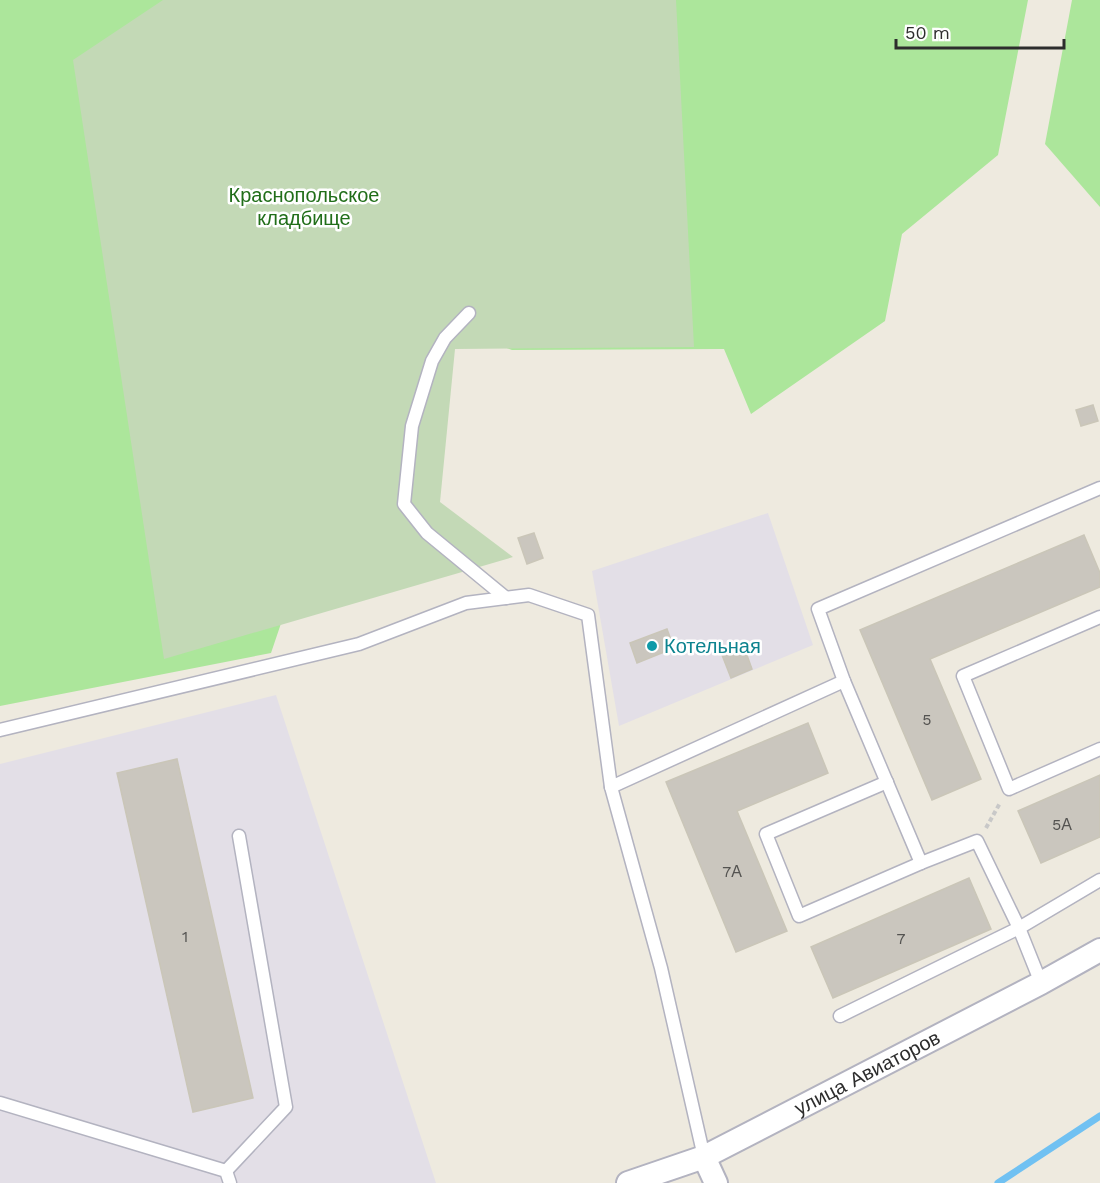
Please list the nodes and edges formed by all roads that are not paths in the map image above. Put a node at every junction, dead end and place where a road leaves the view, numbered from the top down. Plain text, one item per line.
1 (470, 313) dead end
2 (1100, 488) edge
3 (506, 598) junction
4 (1100, 617) edge
5 (844, 681) junction
6 (0, 730) edge
7 (1100, 749) edge
8 (887, 782) junction
9 (611, 787) junction
10 (239, 836) dead end
11 (921, 863) junction
12 (1100, 880) edge
13 (1019, 928) junction
14 (1100, 950) edge
15 (1041, 983) junction
16 (840, 1016) dead end
17 (0, 1102) edge
18 (704, 1157) junction
19 (228, 1177) edge
20 (628, 1183) edge
21 (716, 1183) edge

1 - 3 lane
2 - 5 lane
3 - 6 lane
3 - 9 lane
4 - 7 lane
5 - 8 lane
5 - 9 lane
8 - 11 lane
8 - 11 lane
9 - 18 lane
10 - 19 lane
11 - 13 lane
12 - 13 lane
13 - 15 lane
13 - 16 lane
14 - 15 street, улица Авиаторов
15 - 18 street, улица Авиаторов
17 - 19 lane
18 - 20 street, улица Авиаторов
18 - 21 street

